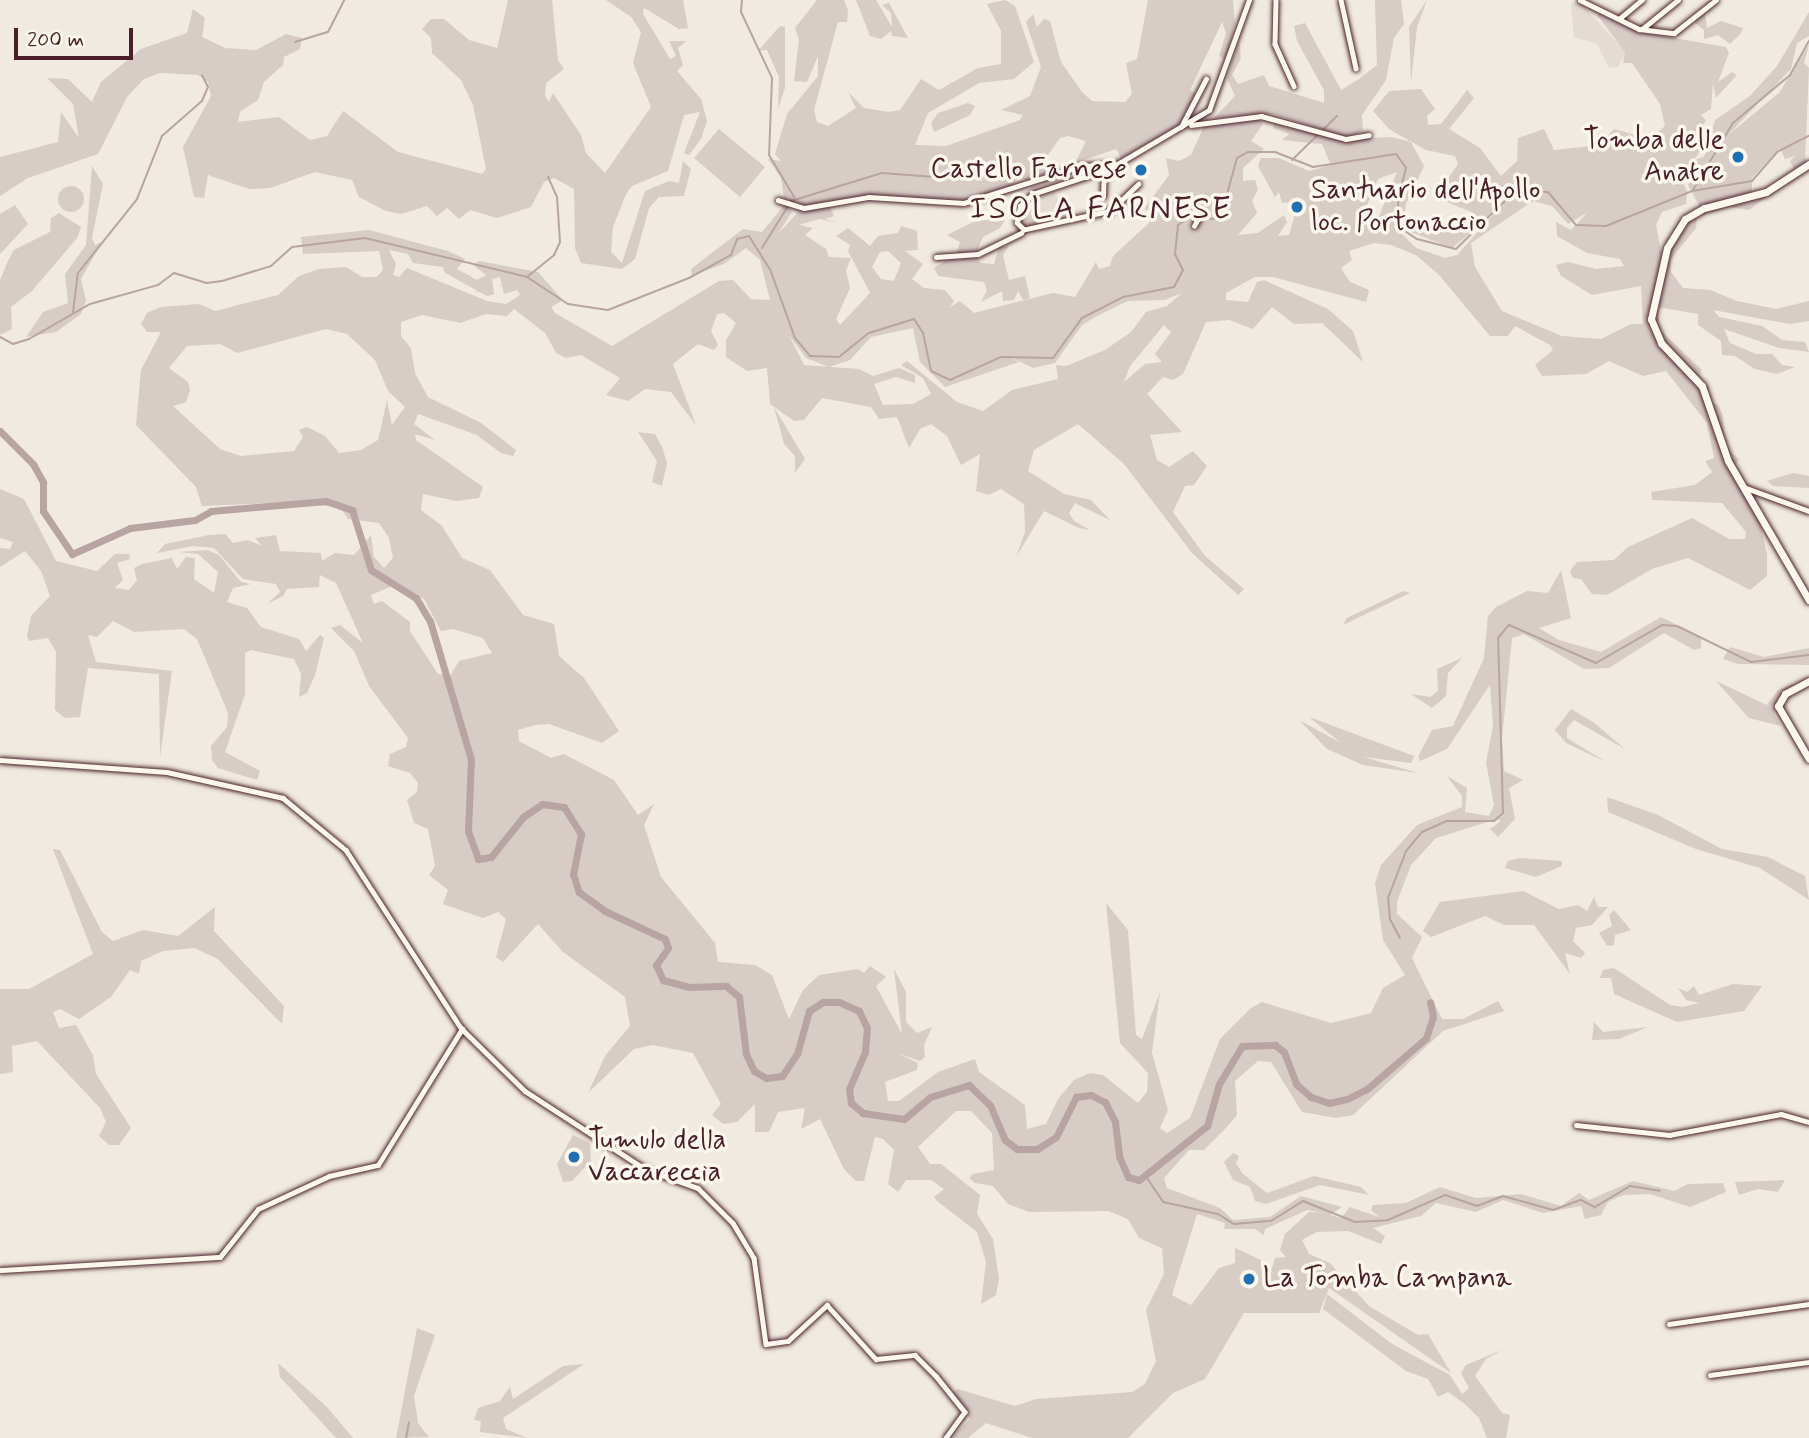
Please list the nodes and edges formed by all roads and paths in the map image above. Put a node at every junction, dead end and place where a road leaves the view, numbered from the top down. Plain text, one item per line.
1 (1250, 0) edge
2 (1276, 0) edge
3 (1341, 0) edge
4 (1580, 0) edge
5 (1642, 0) edge
6 (1678, 0) edge
7 (1716, 0) edge
8 (1619, 19) junction
9 (1642, 30) junction
10 (1356, 68) dead end
11 (1206, 79) dead end
12 (1294, 86) dead end
13 (1183, 126) junction
14 (1369, 135) dead end
15 (1117, 164) junction
16 (1809, 164) edge
17 (1104, 170) junction
18 (1139, 184) dead end
19 (1103, 197) dead end
20 (778, 200) dead end
21 (1199, 216) dead end
22 (1195, 225) dead end
23 (1021, 233) dead end
24 (936, 257) dead end
25 (1745, 488) junction
26 (1809, 511) edge
27 (1809, 600) edge
28 (1809, 681) edge
29 (1809, 759) edge
30 (0, 760) edge
31 (462, 1029) junction
32 (1809, 1122) edge
33 (1576, 1125) dead end
34 (0, 1270) edge
35 (1809, 1304) edge
36 (1670, 1324) dead end
37 (1809, 1362) edge
38 (1710, 1375) dead end
39 (946, 1438) edge

1 - 13 street
2 - 12 street
3 - 10 street
4 - 8 street
5 - 8 street
6 - 9 street
7 - 9 street
8 - 9 street
11 - 13 street
13 - 14 street
13 - 15 street
15 - 17 street
15 - 20 street
16 - 25 street
17 - 18 street
17 - 19 street
21 - 22 street
23 - 24 street
25 - 26 street
25 - 27 street
28 - 29 street
30 - 31 street
31 - 34 street
31 - 39 street
32 - 33 street
35 - 36 street
37 - 38 street

